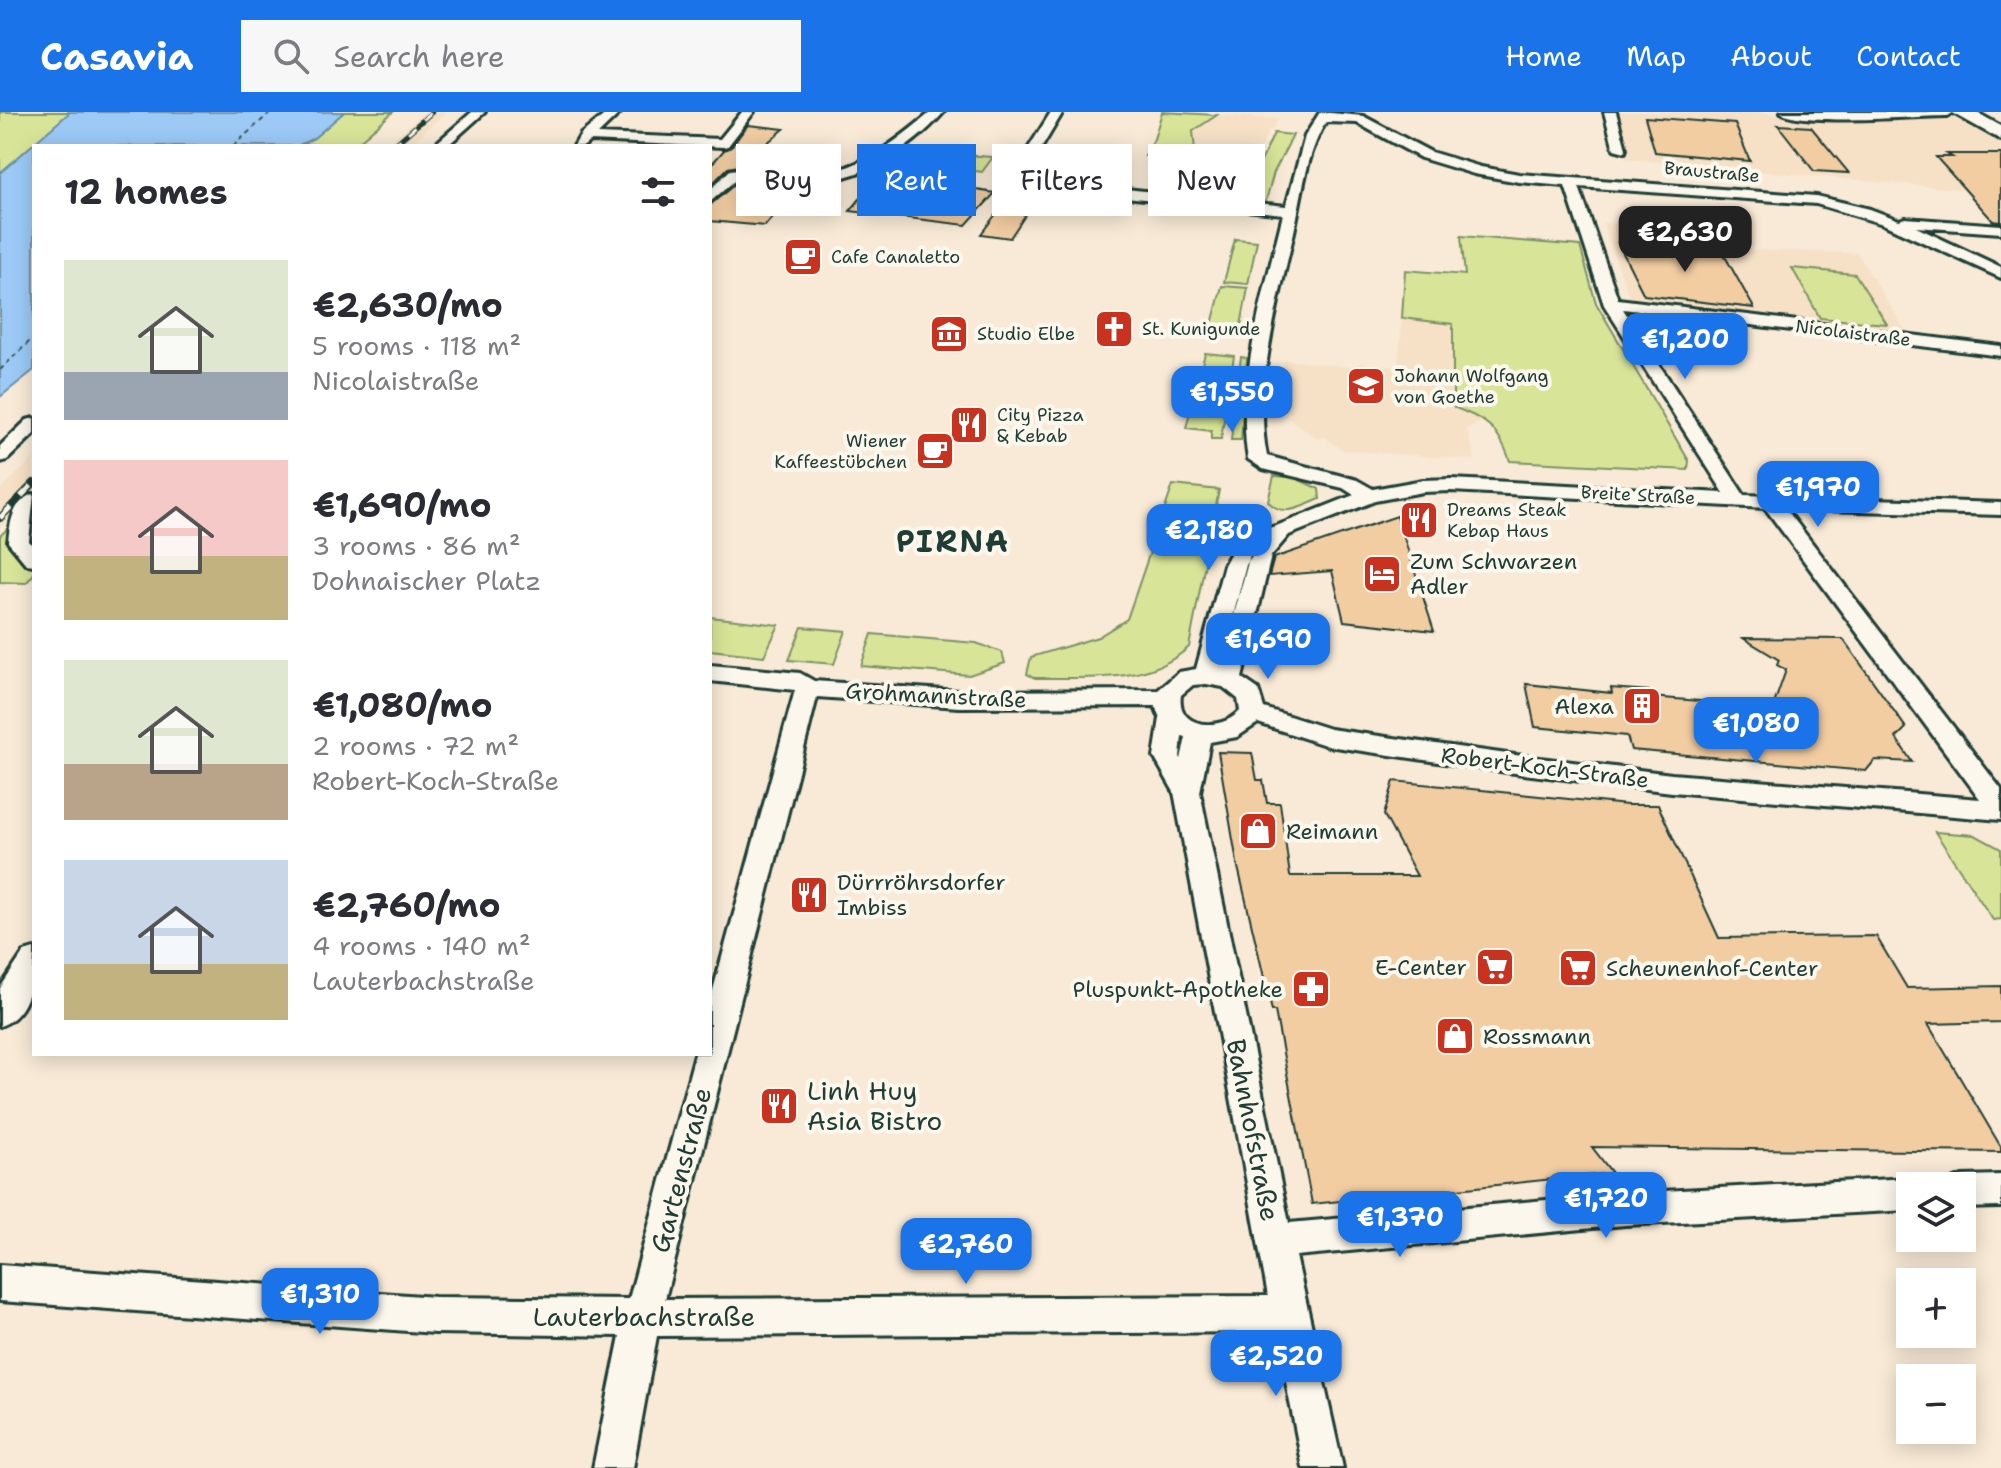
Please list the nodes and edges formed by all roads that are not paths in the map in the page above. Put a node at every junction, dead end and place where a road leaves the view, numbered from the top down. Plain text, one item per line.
1 (479, 112) edge
2 (615, 112) edge
3 (748, 112) edge
4 (938, 112) edge
5 (1057, 112) edge
6 (1610, 112) edge
7 (1787, 112) edge
8 (1948, 112) edge
9 (1961, 112) edge
10 (1354, 116) edge
11 (1323, 119) edge
12 (2001, 134) edge
13 (581, 142) edge
14 (441, 144) edge
15 (1038, 144) edge
16 (1620, 149) dead end
17 (1571, 182) junction
18 (1132, 194) edge
19 (712, 196) edge
20 (1292, 211) junction
21 (1894, 222) junction
22 (2001, 229) edge
23 (2001, 273) edge
24 (1611, 303) junction
25 (2001, 351) edge
26 (32, 426) edge
27 (0, 456) edge
28 (1370, 496) junction
29 (1738, 500) junction
30 (32, 502) edge
31 (1771, 502) junction
32 (2001, 509) edge
33 (32, 557) edge
34 (712, 673) edge
35 (1218, 679) junction
36 (807, 688) junction
37 (1169, 708) junction
38 (1245, 722) junction
39 (1199, 733) junction
40 (1187, 792) junction
41 (2001, 809) edge
42 (32, 964) edge
43 (0, 1013) edge
44 (712, 1051) edge
45 (711, 1056) edge
46 (2001, 1191) edge
47 (1976, 1192) edge
48 (1896, 1195) edge
49 (1275, 1241) junction
50 (0, 1283) edge
51 (1290, 1314) junction
52 (642, 1318) junction
53 (613, 1468) edge
54 (1323, 1468) edge

1 - 14 street
2 - 13 street
3 - 13 street
4 - 19 street
5 - 15 street
6 - 16 street
7 - 8 street
9 - 12 main road
10 - 11 street
10 - 17 street, Braustraße
11 - 20 street
17 - 21 street, Braustraße
17 - 24 street
18 - 20 street
20 - 28 street
21 - 22 street
21 - 23 street, Braustraße
24 - 25 street, Nicolaistraße
24 - 29 street
26 - 27 street
28 - 29 street, Breite Straße
28 - 35 street, Breite Straße
29 - 31 street, Breite Straße
30 - 33 street
31 - 32 street, Breite Straße
31 - 41 street
34 - 36 street, Grohmannstraße
35 - 37 street
35 - 38 street
36 - 37 street, Grohmannstraße
36 - 44 street, Gartenstraße
37 - 39 street
37 - 40 street, Bahnhofstraße
38 - 39 street
38 - 41 street, Robert-Koch-Straße
39 - 40 street, Bahnhofstraße
40 - 49 street, Bahnhofstraße
42 - 43 street
45 - 52 street, Gartenstraße
46 - 47 street
48 - 49 street
49 - 51 street, Bahnhofstraße
50 - 52 street, Lauterbachstraße
51 - 52 street, Lauterbachstraße
51 - 54 street, Bahnhofstraße
52 - 53 street, Gartenstraße

